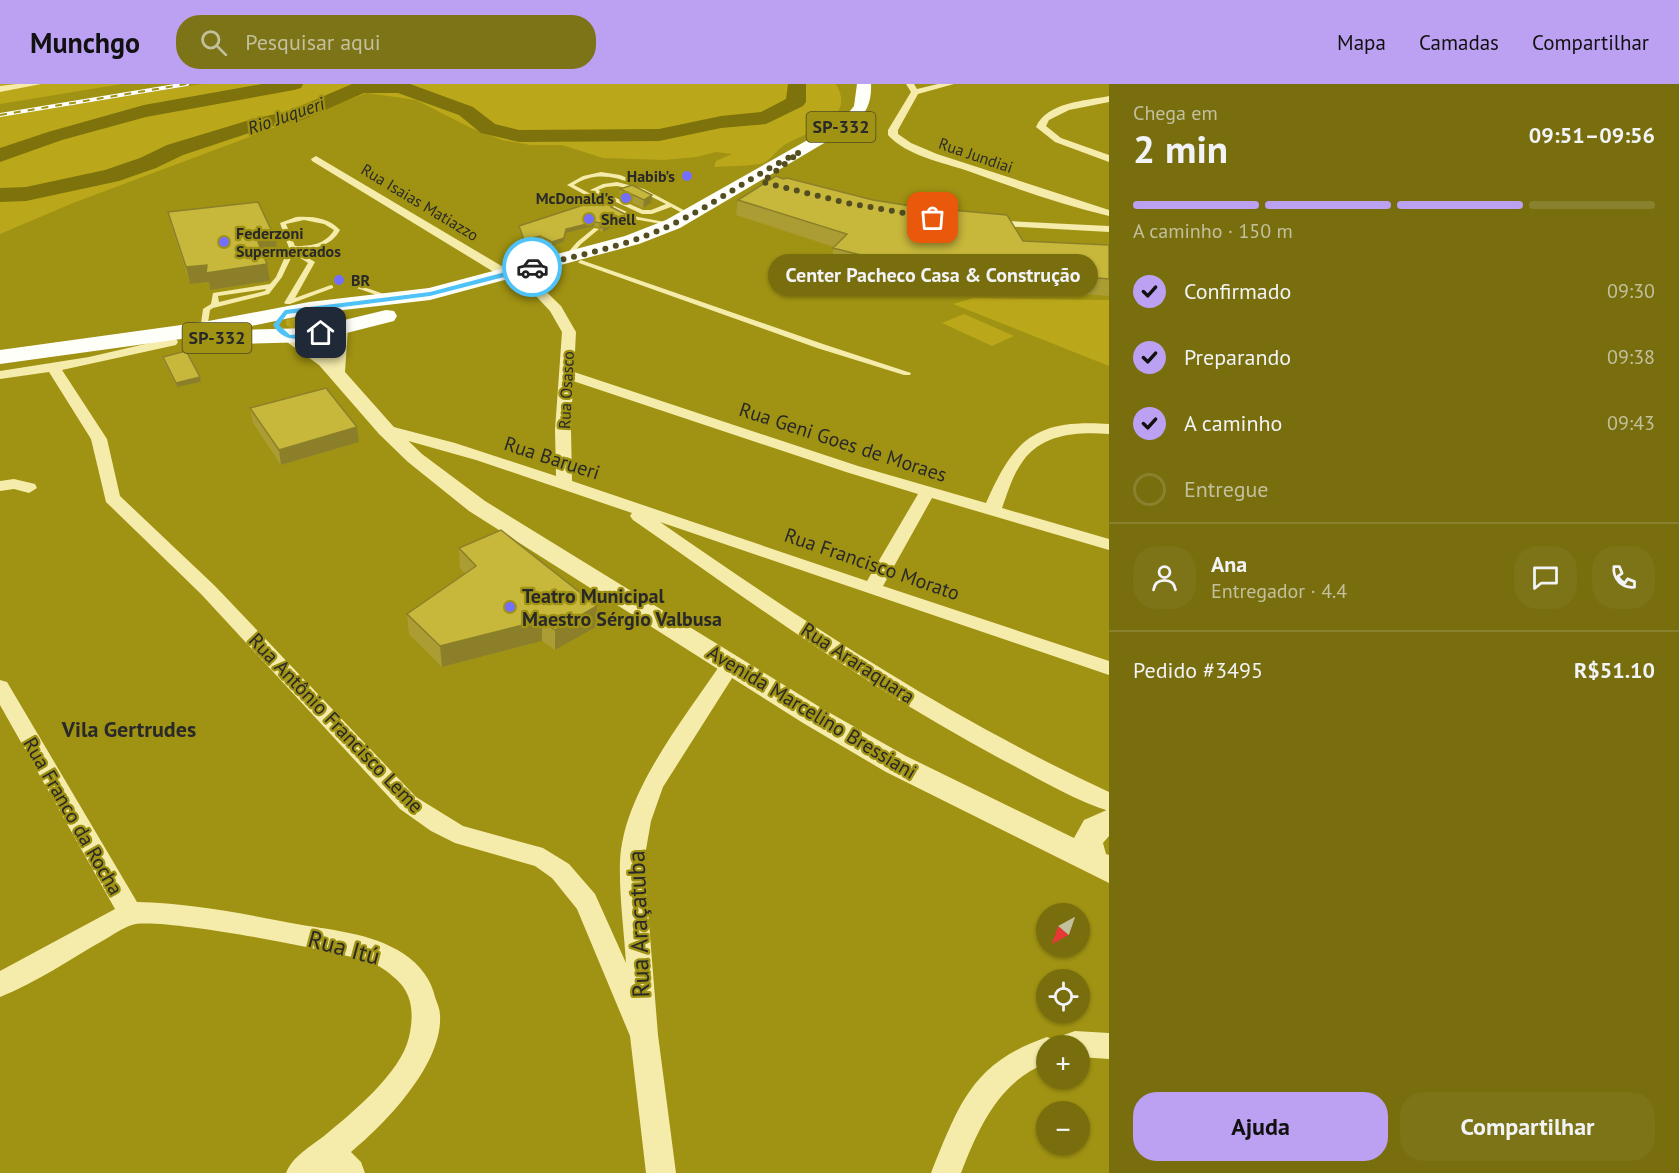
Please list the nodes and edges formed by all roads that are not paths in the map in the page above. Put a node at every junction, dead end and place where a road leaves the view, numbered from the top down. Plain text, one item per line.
1 (37, 84) edge
2 (950, 84) edge
3 (862, 86) edge
4 (0, 88) edge
5 (913, 88) edge
6 (1109, 99) edge
7 (800, 152) junction
8 (316, 159) dead end
9 (1109, 159) edge
10 (645, 193) junction
11 (1109, 213) edge
12 (678, 215) junction
13 (636, 218) junction
14 (624, 219) edge
15 (973, 222) edge
16 (596, 229) edge
17 (1109, 229) edge
18 (291, 248) junction
19 (290, 256) junction
20 (574, 260) junction
21 (516, 276) junction
22 (353, 285) dead end
23 (331, 287) dead end
24 (393, 299) junction
25 (319, 307) junction
26 (287, 308) junction
27 (339, 328) junction
28 (203, 329) junction
29 (289, 337) junction
30 (171, 342) junction
31 (0, 357) edge
32 (0, 363) edge
33 (54, 368) junction
34 (336, 372) junction
35 (907, 373) dead end
36 (566, 374) junction
37 (0, 375) edge
38 (1109, 429) edge
39 (386, 430) junction
40 (470, 453) junction
41 (415, 458) junction
42 (564, 482) junction
43 (0, 486) edge
44 (29, 488) dead end
45 (927, 492) junction
46 (619, 503) junction
47 (992, 510) junction
48 (1109, 545) edge
49 (873, 587) junction
50 (731, 664) junction
51 (1109, 668) edge
52 (0, 687) edge
53 (7, 716) edge
54 (1109, 802) edge
55 (1109, 821) edge
56 (1101, 866) edge
57 (130, 913) junction
58 (0, 985) edge
59 (644, 1035) junction
60 (1090, 1045) edge
61 (1109, 1046) edge
62 (1036, 1053) edge
63 (329, 1152) junction
64 (301, 1173) edge
65 (350, 1173) edge
66 (661, 1173) edge
67 (946, 1173) edge

1 - 4 street
2 - 5 street
3 - 7 main road, SP-332
5 - 11 street, Rua Jundiai
6 - 9 street
7 - 12 main road, SP-332
7 - 20 main road, SP-332
8 - 21 street, Rua Isaias Matiazzo
10 - 12 lane
10 - 12 lane
10 - 13 lane
12 - 13 lane
12 - 20 main road, SP-332
13 - 14 lane
15 - 17 street
16 - 20 lane
18 - 18 lane
18 - 19 lane
19 - 26 lane
19 - 28 lane
20 - 21 main road, SP-332
20 - 35 lane
21 - 24 main road, SP-332
21 - 27 main road, SP-332
21 - 36 street, Rua Osasco
22 - 24 lane
23 - 26 lane
24 - 25 main road, SP-332
25 - 26 main road, SP-332
25 - 27 main road
26 - 28 main road, SP-332
26 - 29 main road
27 - 29 main road, SP-332
27 - 34 street
28 - 31 main road, SP-332
29 - 30 main road, SP-332
29 - 34 street, Avenida Marcelino Bressiani
30 - 32 main road, SP-332
30 - 33 street
33 - 37 street
33 - 59 street, Rua Antônio Francisco Leme
34 - 39 street, Avenida Marcelino Bressiani
36 - 42 street, Rua Osasco
36 - 45 street, Rua Geni Goes de Moraes
38 - 47 street
39 - 40 street, Rua Barueri
39 - 41 street, Avenida Marcelino Bressiani
40 - 41 street, Rua Barueri
40 - 42 street, Rua Barueri
41 - 50 street, Avenida Marcelino Bressiani
42 - 46 street, Rua Barueri
43 - 44 street
45 - 47 street, Rua Geni Goes de Moraes
45 - 49 street
46 - 49 street, Rua Francisco Morato
46 - 54 street, Rua Araraquara
47 - 48 street, Rua Geni Goes de Moraes
49 - 51 street, Rua Francisco Morato
50 - 56 street, Avenida Marcelino Bressiani
50 - 59 street, Rua Araçatuba
52 - 53 street, Rua Franco da Rocha
53 - 57 street, Rua Franco da Rocha
55 - 56 street
57 - 58 street
57 - 63 street, Rua Itú
59 - 66 street, Rua Araçatuba
60 - 61 street
62 - 67 street
63 - 64 street, Rua Itú
63 - 65 street

